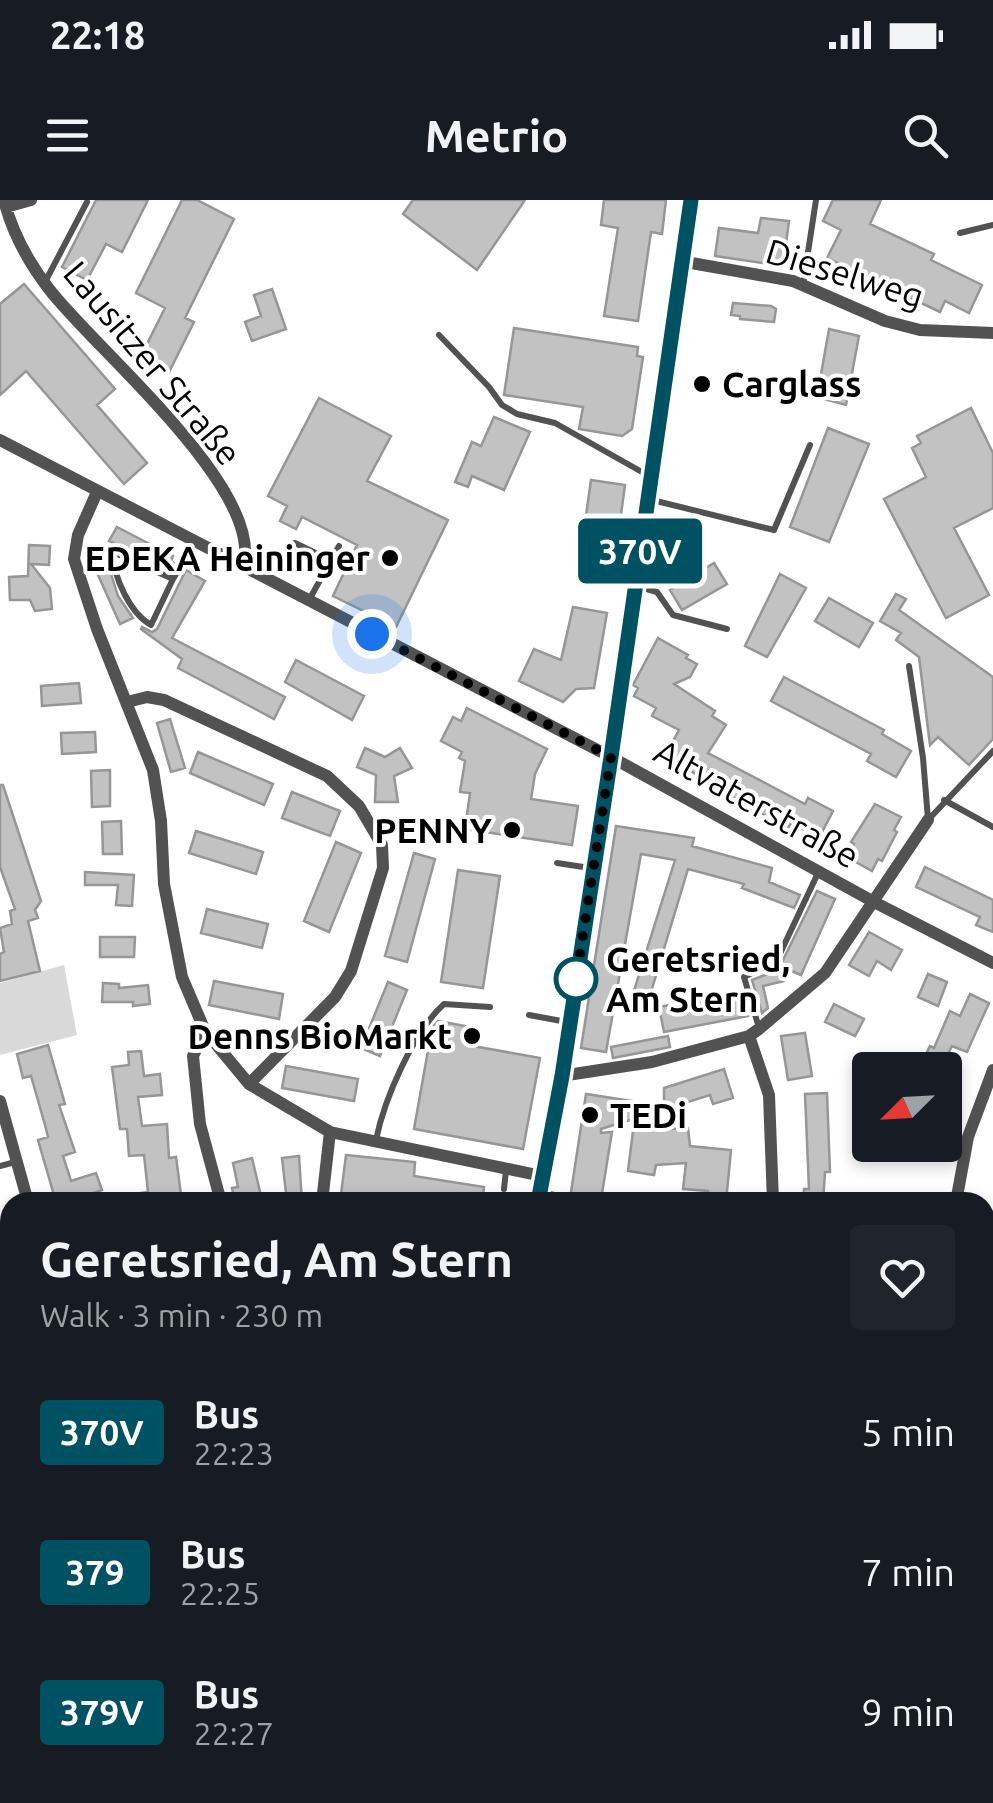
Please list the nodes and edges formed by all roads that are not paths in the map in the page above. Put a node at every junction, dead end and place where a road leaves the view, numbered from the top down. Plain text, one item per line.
1 (30, 200) edge
2 (691, 200) edge
3 (816, 200) edge
4 (86, 202) dead end
5 (5, 203) edge
6 (993, 225) edge
7 (960, 233) dead end
8 (680, 261) junction
9 (45, 283) junction
10 (803, 286) junction
11 (993, 333) edge
12 (439, 335) dead end
13 (0, 440) edge
14 (810, 445) dead end
15 (650, 476) junction
16 (97, 492) junction
17 (646, 498) junction
18 (196, 542) junction
19 (295, 542) dead end
20 (340, 546) dead end
21 (332, 561) junction
22 (242, 566) junction
23 (172, 579) junction
24 (635, 586) junction
25 (309, 601) junction
26 (727, 630) dead end
27 (909, 666) dead end
28 (127, 702) junction
29 (993, 752) edge
30 (611, 757) junction
31 (944, 800) junction
32 (928, 820) junction
33 (993, 827) edge
34 (557, 863) dead end
35 (593, 869) junction
36 (818, 872) junction
37 (874, 902) junction
38 (993, 963) edge
39 (490, 1007) dead end
40 (529, 1015) dead end
41 (570, 1022) junction
42 (205, 1031) junction
43 (754, 1032) junction
44 (993, 1070) edge
45 (562, 1076) junction
46 (249, 1084) junction
47 (0, 1102) edge
48 (330, 1132) junction
49 (376, 1142) junction
50 (16, 1162) junction
51 (0, 1166) edge
52 (506, 1169) junction
53 (504, 1189) dead end
54 (540, 1190) edge
55 (25, 1192) edge
56 (218, 1192) edge
57 (323, 1192) edge
58 (773, 1192) edge
59 (958, 1192) edge

1 - 5 street
2 - 8 street
3 - 10 lane
4 - 9 lane
5 - 9 street, Lausitzer Straße
6 - 7 lane
8 - 10 street, Dieselweg
8 - 15 street
9 - 22 street, Lausitzer Straße
10 - 11 street, Dieselweg
12 - 15 lane
13 - 16 street, Altvaterstraße
14 - 17 lane
15 - 17 street
16 - 18 street, Altvaterstraße
16 - 28 street
17 - 24 street
18 - 22 street, Altvaterstraße
18 - 23 lane
19 - 21 lane
20 - 21 lane
21 - 25 lane
22 - 25 street, Altvaterstraße
23 - 23 lane
24 - 26 lane
24 - 30 street
25 - 30 street, Altvaterstraße
27 - 32 lane
28 - 42 street
28 - 46 street
29 - 31 lane, Altvaterstraße
30 - 35 street
30 - 36 street, Altvaterstraße
31 - 32 lane, Altvaterstraße
31 - 33 lane
32 - 37 street, Altvaterstraße
34 - 35 lane
35 - 41 street
36 - 37 street, Altvaterstraße
36 - 43 lane
37 - 38 street, Altvaterstraße
37 - 43 street
39 - 49 lane
40 - 41 lane
41 - 45 street
42 - 46 street
42 - 56 street
43 - 45 street
43 - 58 street
44 - 59 street
45 - 54 street
46 - 48 street
47 - 50 street
48 - 49 street
48 - 57 street
49 - 52 street
50 - 51 lane
50 - 55 street
52 - 53 lane
52 - 54 street

